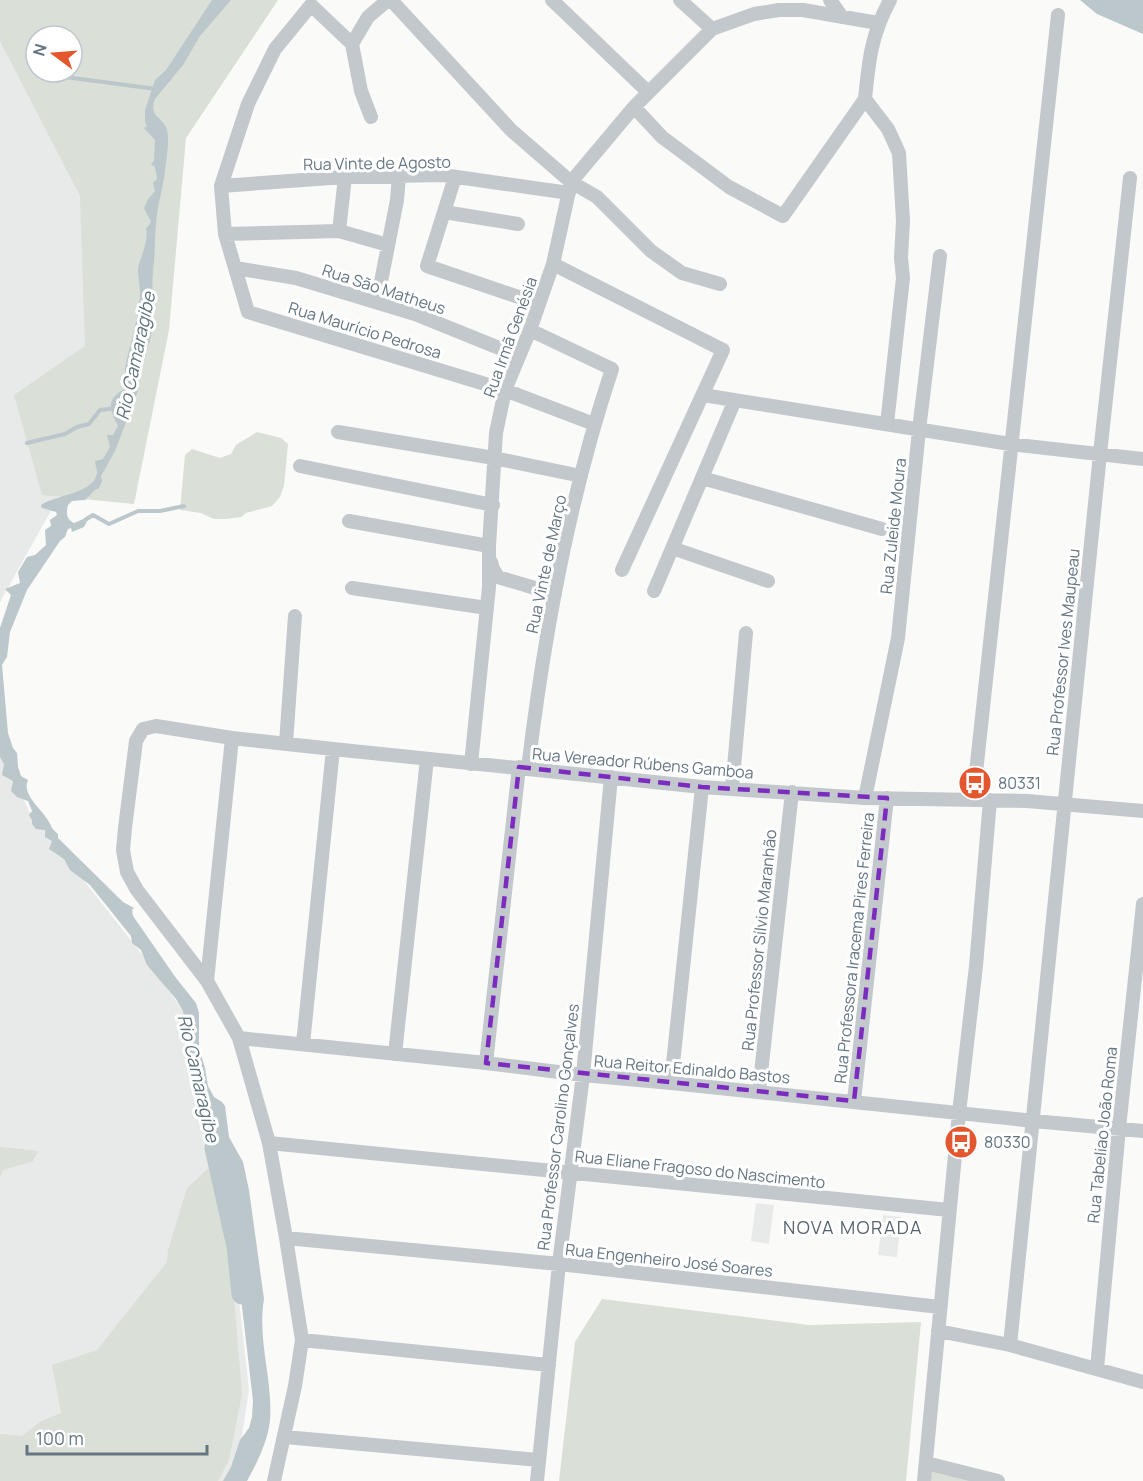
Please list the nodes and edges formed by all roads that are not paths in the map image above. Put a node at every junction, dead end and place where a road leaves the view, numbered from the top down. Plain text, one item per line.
1 (389, 0) edge
2 (552, 0) edge
3 (680, 0) edge
4 (830, 0) edge
5 (890, 0) edge
6 (313, 2) edge
7 (1059, 15) dead end
8 (842, 17) junction
9 (878, 23) junction
10 (712, 29) junction
11 (352, 44) junction
12 (648, 93) junction
13 (865, 99) junction
14 (634, 107) junction
15 (371, 117) dead end
16 (399, 176) junction
17 (345, 177) junction
18 (455, 177) junction
19 (1130, 178) dead end
20 (221, 186) junction
21 (570, 187) junction
22 (444, 212) junction
23 (518, 224) dead end
24 (339, 231) junction
25 (225, 234) junction
26 (388, 245) junction
27 (940, 256) dead end
28 (553, 264) junction
29 (235, 268) junction
30 (720, 284) dead end
31 (377, 302) junction
32 (540, 304) junction
33 (530, 330) junction
34 (519, 356) junction
35 (505, 390) junction
36 (703, 395) junction
37 (735, 400) junction
38 (594, 424) junction
39 (887, 424) junction
40 (919, 430) junction
41 (338, 432) dead end
42 (1010, 444) junction
43 (1100, 454) junction
44 (494, 458) junction
45 (1143, 459) edge
46 (300, 466) dead end
47 (581, 476) junction
48 (702, 478) junction
49 (493, 505) junction
50 (349, 521) dead end
51 (882, 529) dead end
52 (489, 546) junction
53 (672, 548) junction
54 (622, 570) dead end
55 (768, 581) dead end
56 (352, 588) dead end
57 (654, 591) dead end
58 (555, 594) junction
59 (487, 608) junction
60 (295, 616) dead end
61 (746, 633) dead end
62 (232, 738) junction
63 (286, 743) junction
64 (333, 749) junction
65 (427, 759) junction
66 (471, 764) junction
67 (523, 768) junction
68 (611, 777) junction
69 (702, 787) junction
70 (732, 789) junction
71 (792, 792) junction
72 (866, 798) junction
73 (886, 798) junction
74 (973, 800) junction
75 (990, 800) junction
76 (1065, 804) junction
77 (1143, 811) edge
78 (1143, 904) edge
79 (207, 981) junction
80 (239, 1038) junction
81 (303, 1044) junction
82 (395, 1054) junction
83 (486, 1063) junction
84 (583, 1075) junction
85 (671, 1083) junction
86 (759, 1091) junction
87 (854, 1101) junction
88 (959, 1113) junction
89 (1034, 1121) junction
90 (1119, 1128) junction
91 (1143, 1131) edge
92 (269, 1143) junction
93 (571, 1173) junction
94 (949, 1210) junction
95 (286, 1238) junction
96 (559, 1264) junction
97 (940, 1307) junction
98 (938, 1331) junction
99 (302, 1340) junction
100 (1010, 1345) junction
101 (549, 1365) junction
102 (1097, 1369) junction
103 (1143, 1382) edge
104 (285, 1437) junction
105 (539, 1460) junction
106 (926, 1463) junction
107 (274, 1481) edge
108 (537, 1481) edge
109 (924, 1481) edge
110 (998, 1481) edge

1 - 11 street
1 - 21 street
2 - 12 street
3 - 10 street
4 - 8 street
5 - 9 street
6 - 11 street
6 - 20 street
7 - 42 street
8 - 9 street
8 - 10 street
9 - 13 street
10 - 12 street
11 - 15 street
12 - 14 street
13 - 14 street
13 - 39 street
14 - 21 street
16 - 17 street, Rua Vinte de Agosto
16 - 18 street, Rua Vinte de Agosto
16 - 26 street
17 - 20 street, Rua Vinte de Agosto
17 - 24 street
18 - 21 street, Rua Vinte de Agosto
18 - 22 street
19 - 43 street, Rua Professor Ives Maupeau
20 - 25 street, Rua Maurício Pedrosa
21 - 28 street, Rua Irmã Genésia
21 - 30 street
22 - 23 street
22 - 32 street
24 - 25 street
24 - 26 street
25 - 29 street, Rua Maurício Pedrosa
26 - 31 street
27 - 40 street, Rua Zuleide Moura
28 - 32 street, Rua Irmã Genésia
28 - 36 street
29 - 31 street, Rua São Matheus
29 - 35 street, Rua Maurício Pedrosa
31 - 34 street, Rua São Matheus
32 - 33 street, Rua Irmã Genésia
33 - 34 street, Rua Irmã Genésia
33 - 38 street, Rua Vinte de Março
34 - 35 street, Rua Irmã Genésia
35 - 38 street, Rua Maurício Pedrosa
35 - 44 street, Rua Irmã Genésia
36 - 37 street
36 - 54 street
37 - 39 street
37 - 48 street
38 - 47 street, Rua Vinte de Março
39 - 40 street
40 - 42 street
40 - 72 street, Rua Zuleide Moura
41 - 44 street
42 - 43 street
42 - 74 street
43 - 45 street
43 - 76 street, Rua Professor Ives Maupeau
44 - 47 street
44 - 49 street, Rua Irmã Genésia
46 - 49 street
47 - 58 street, Rua Vinte de Março
48 - 51 street
48 - 53 street
49 - 52 street, Rua Irmã Genésia
50 - 52 street
52 - 58 street
52 - 59 street, Rua Irmã Genésia
53 - 55 street
53 - 57 street
56 - 59 street
58 - 67 street, Rua Vinte de Março
59 - 66 street, Rua Irmã Genésia
60 - 63 street
61 - 70 street
62 - 63 street, Rua Vereador Rúbens Gamboa
62 - 79 street
62 - 79 street, Rua Vereador Rúbens Gamboa
63 - 64 street, Rua Vereador Rúbens Gamboa
64 - 65 street, Rua Vereador Rúbens Gamboa
64 - 81 street
65 - 66 street, Rua Vereador Rúbens Gamboa
65 - 82 street
66 - 67 street, Rua Vereador Rúbens Gamboa
67 - 68 street, Rua Vereador Rúbens Gamboa
67 - 83 street, Rua Vinte de Março
68 - 69 street, Rua Vereador Rúbens Gamboa
68 - 84 street, Rua Professor Carolino Gonçalves
69 - 70 street, Rua Vereador Rúbens Gamboa
69 - 85 street
70 - 71 street, Rua Vereador Rúbens Gamboa
71 - 72 street, Rua Vereador Rúbens Gamboa
71 - 86 street, Rua Professor Sílvio Maranhão
72 - 73 street, Rua Vereador Rúbens Gamboa
73 - 74 street, Rua Vereador Rúbens Gamboa
73 - 87 street, Rua Professora Iracema Pires Ferreira
74 - 75 street, Rua Vereador Rúbens Gamboa
75 - 76 street, Rua Vereador Rúbens Gamboa
75 - 88 street
76 - 77 street, Rua Vereador Rúbens Gamboa
76 - 89 street, Rua Professor Ives Maupeau
78 - 90 street, Rua Tabeliao João Roma
79 - 80 street
80 - 81 street, Rua Reitor Edinaldo Bastos
80 - 92 street
81 - 82 street, Rua Reitor Edinaldo Bastos
82 - 83 street, Rua Reitor Edinaldo Bastos
83 - 84 street, Rua Reitor Edinaldo Bastos
84 - 85 street, Rua Reitor Edinaldo Bastos
84 - 93 street, Rua Professor Carolino Gonçalves
85 - 86 street, Rua Reitor Edinaldo Bastos
86 - 87 street, Rua Reitor Edinaldo Bastos
87 - 88 street, Rua Reitor Edinaldo Bastos
88 - 89 street, Rua Reitor Edinaldo Bastos
88 - 94 street
89 - 90 street, Rua Reitor Edinaldo Bastos
89 - 100 street, Rua Professor Ives Maupeau
90 - 91 street, Rua Reitor Edinaldo Bastos
90 - 102 street, Rua Tabeliao João Roma
92 - 93 street, Rua Eliane Fragoso do Nascimento
92 - 95 street
93 - 94 street, Rua Eliane Fragoso do Nascimento
93 - 96 street, Rua Professor Carolino Gonçalves
94 - 97 street
95 - 96 street, Rua Engenheiro José Soares
95 - 99 street
96 - 97 street, Rua Engenheiro José Soares
96 - 101 street, Rua Professor Carolino Gonçalves
97 - 98 street
98 - 100 street
98 - 106 street
99 - 101 street
99 - 104 street
100 - 102 street
101 - 105 street, Rua Professor Carolino Gonçalves
102 - 103 street
104 - 105 street
104 - 107 street
105 - 108 street, Rua Professor Carolino Gonçalves
106 - 109 street
106 - 110 street

